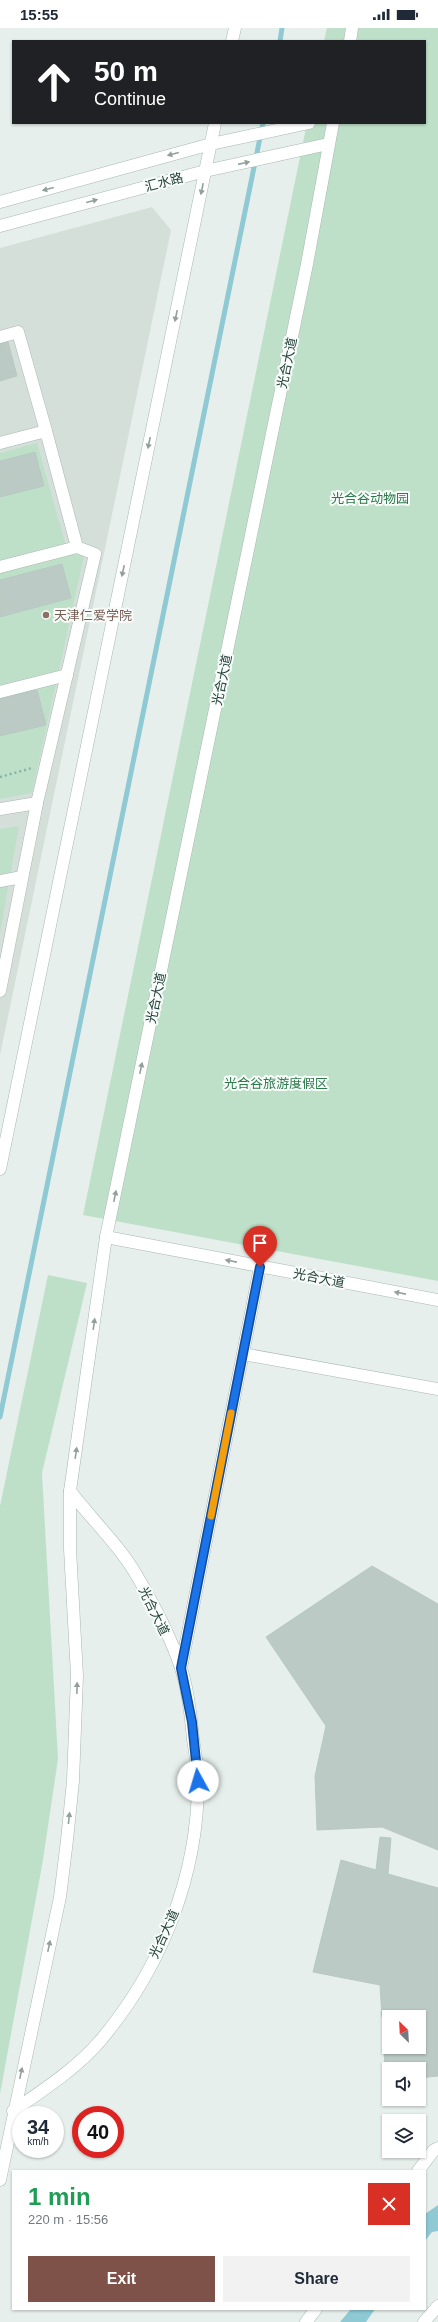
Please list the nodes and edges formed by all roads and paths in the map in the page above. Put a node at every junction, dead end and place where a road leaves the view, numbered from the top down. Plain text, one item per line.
1 (235, 28) edge
2 (352, 28) edge
3 (232, 40) edge
4 (350, 40) edge
5 (215, 124) edge
6 (304, 124) edge
7 (333, 124) edge
8 (211, 144) junction
9 (328, 144) junction
10 (206, 171) junction
11 (0, 202) edge
12 (0, 226) edge
13 (0, 337) edge
14 (46, 431) junction
15 (0, 444) edge
16 (76, 547) junction
17 (0, 567) edge
18 (67, 675) junction
19 (0, 692) edge
20 (46, 763) junction
21 (0, 778) edge
22 (37, 803) junction
23 (0, 809) edge
24 (22, 877) junction
25 (0, 881) edge
26 (6, 935) edge
27 (0, 991) edge
28 (0, 1170) edge
29 (106, 1237) junction
30 (260, 1267) junction
31 (438, 1300) edge
32 (243, 1354) junction
33 (438, 1389) edge
34 (70, 1491) junction
35 (181, 1668) junction
36 (14, 2106) edge
37 (20, 2106) edge
38 (12, 2116) edge
39 (438, 2148) edge
40 (419, 2170) edge
41 (0, 2180) edge
42 (438, 2306) edge
43 (315, 2310) edge
44 (306, 2322) edge
45 (424, 2322) edge

1 - 3 street
2 - 4 street
5 - 8 street
6 - 8 street, 汇水路
7 - 9 street, 光合大道
8 - 10 street
8 -> 11 street, 汇水路
10 -> 9 street, 汇水路
29 -> 9 street, 光合大道
12 -> 10 street, 汇水路
10 -> 28 street
13 - 14 street
14 - 15 street
14 - 16 street
16 - 17 street
16 - 18 street
18 - 19 street
18 - 20 street
20 - 21 path
20 - 22 street
22 - 23 street
22 - 24 street
24 - 25 street
24 - 26 street
26 - 27 street
30 -> 29 street, 光合大道
34 -> 29 street, 光合大道
31 -> 30 street, 光合大道
30 - 32 street
32 - 33 street
32 - 35 street
34 - 35 street, 光合大道
36 -> 34 street
35 - 37 street, 光合大道
38 - 41 street
39 - 40 street
42 - 45 street
43 - 44 street

